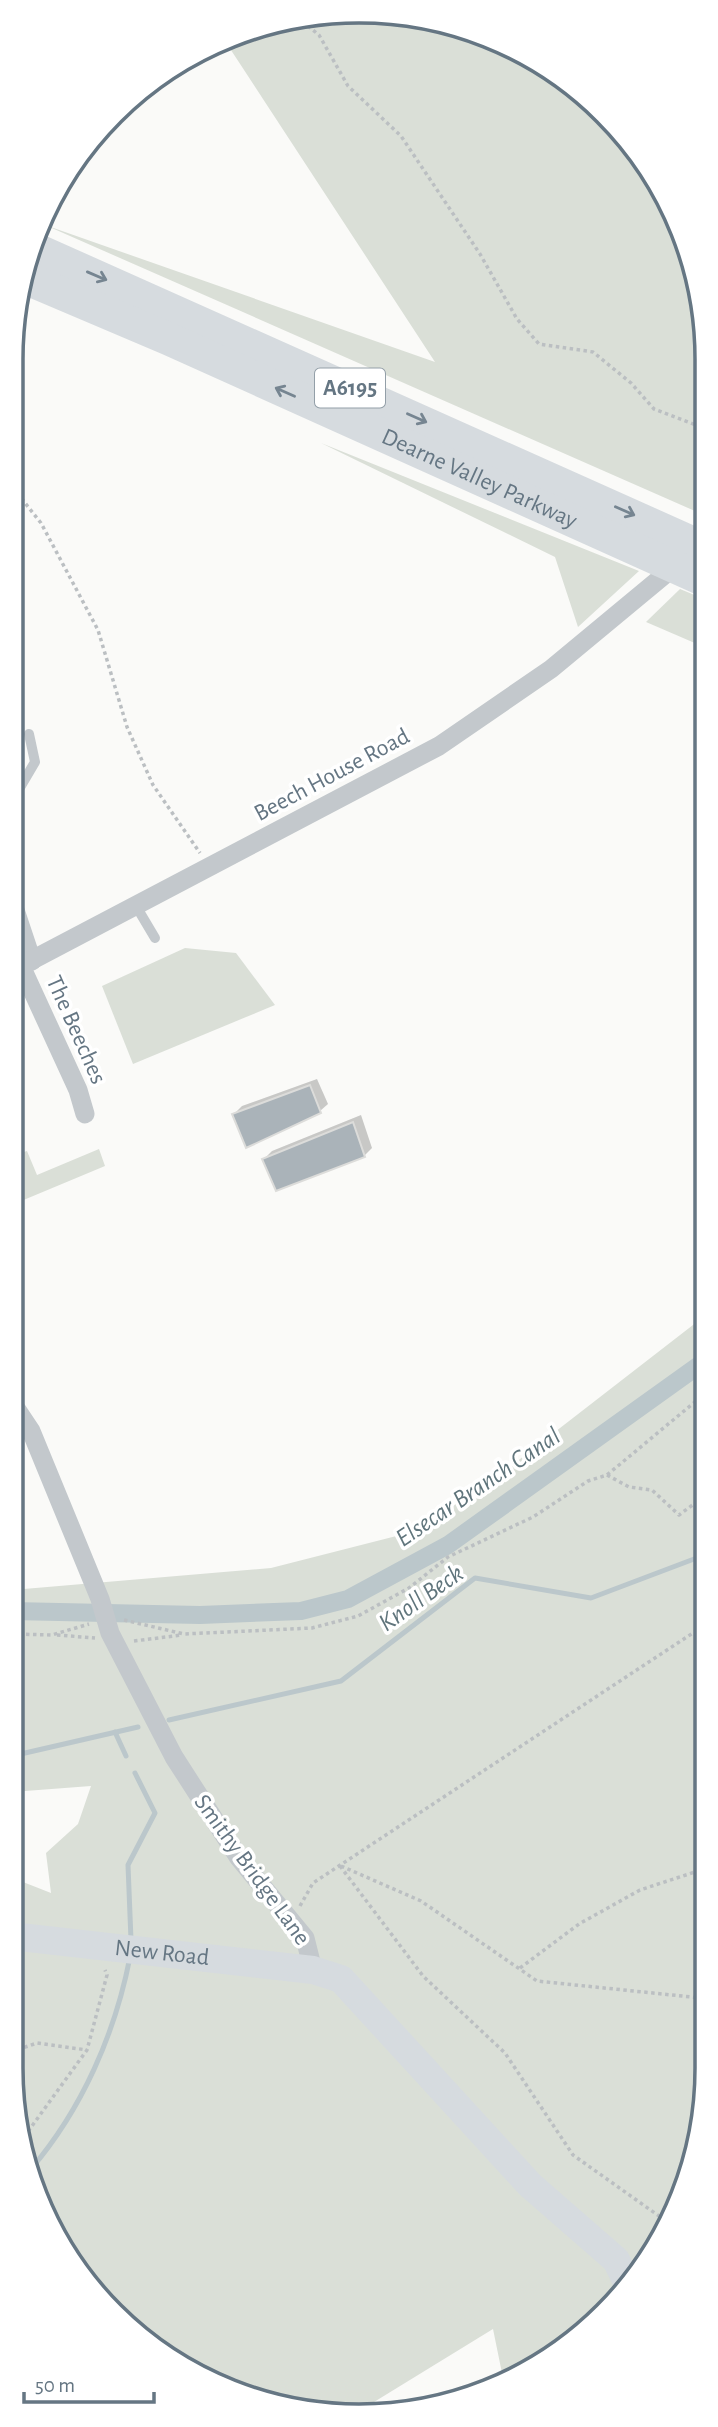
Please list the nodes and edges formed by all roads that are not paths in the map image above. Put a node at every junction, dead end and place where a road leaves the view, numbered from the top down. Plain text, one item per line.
1 (41, 252) edge
2 (32, 281) edge
3 (695, 544) edge
4 (695, 549) edge
5 (695, 576) edge
6 (29, 734) dead end
7 (23, 782) edge
8 (136, 906) junction
9 (155, 938) dead end
10 (23, 965) edge
11 (85, 1114) dead end
12 (23, 1419) edge
13 (23, 1937) edge
14 (313, 1970) junction
15 (624, 2276) edge

1 -> 3 highway, Dearne Valley Parkway / A6195
5 -> 2 highway, Dearne Valley Parkway / A6195
4 - 8 street, Beech House Road
6 - 7 lane
8 - 9 lane
8 - 10 street, Beech House Road
10 - 11 street, The Beeches
12 - 14 street, Smithy Bridge Lane
13 - 14 main road, New Road
14 - 15 main road, Smithy Bridge Lane

